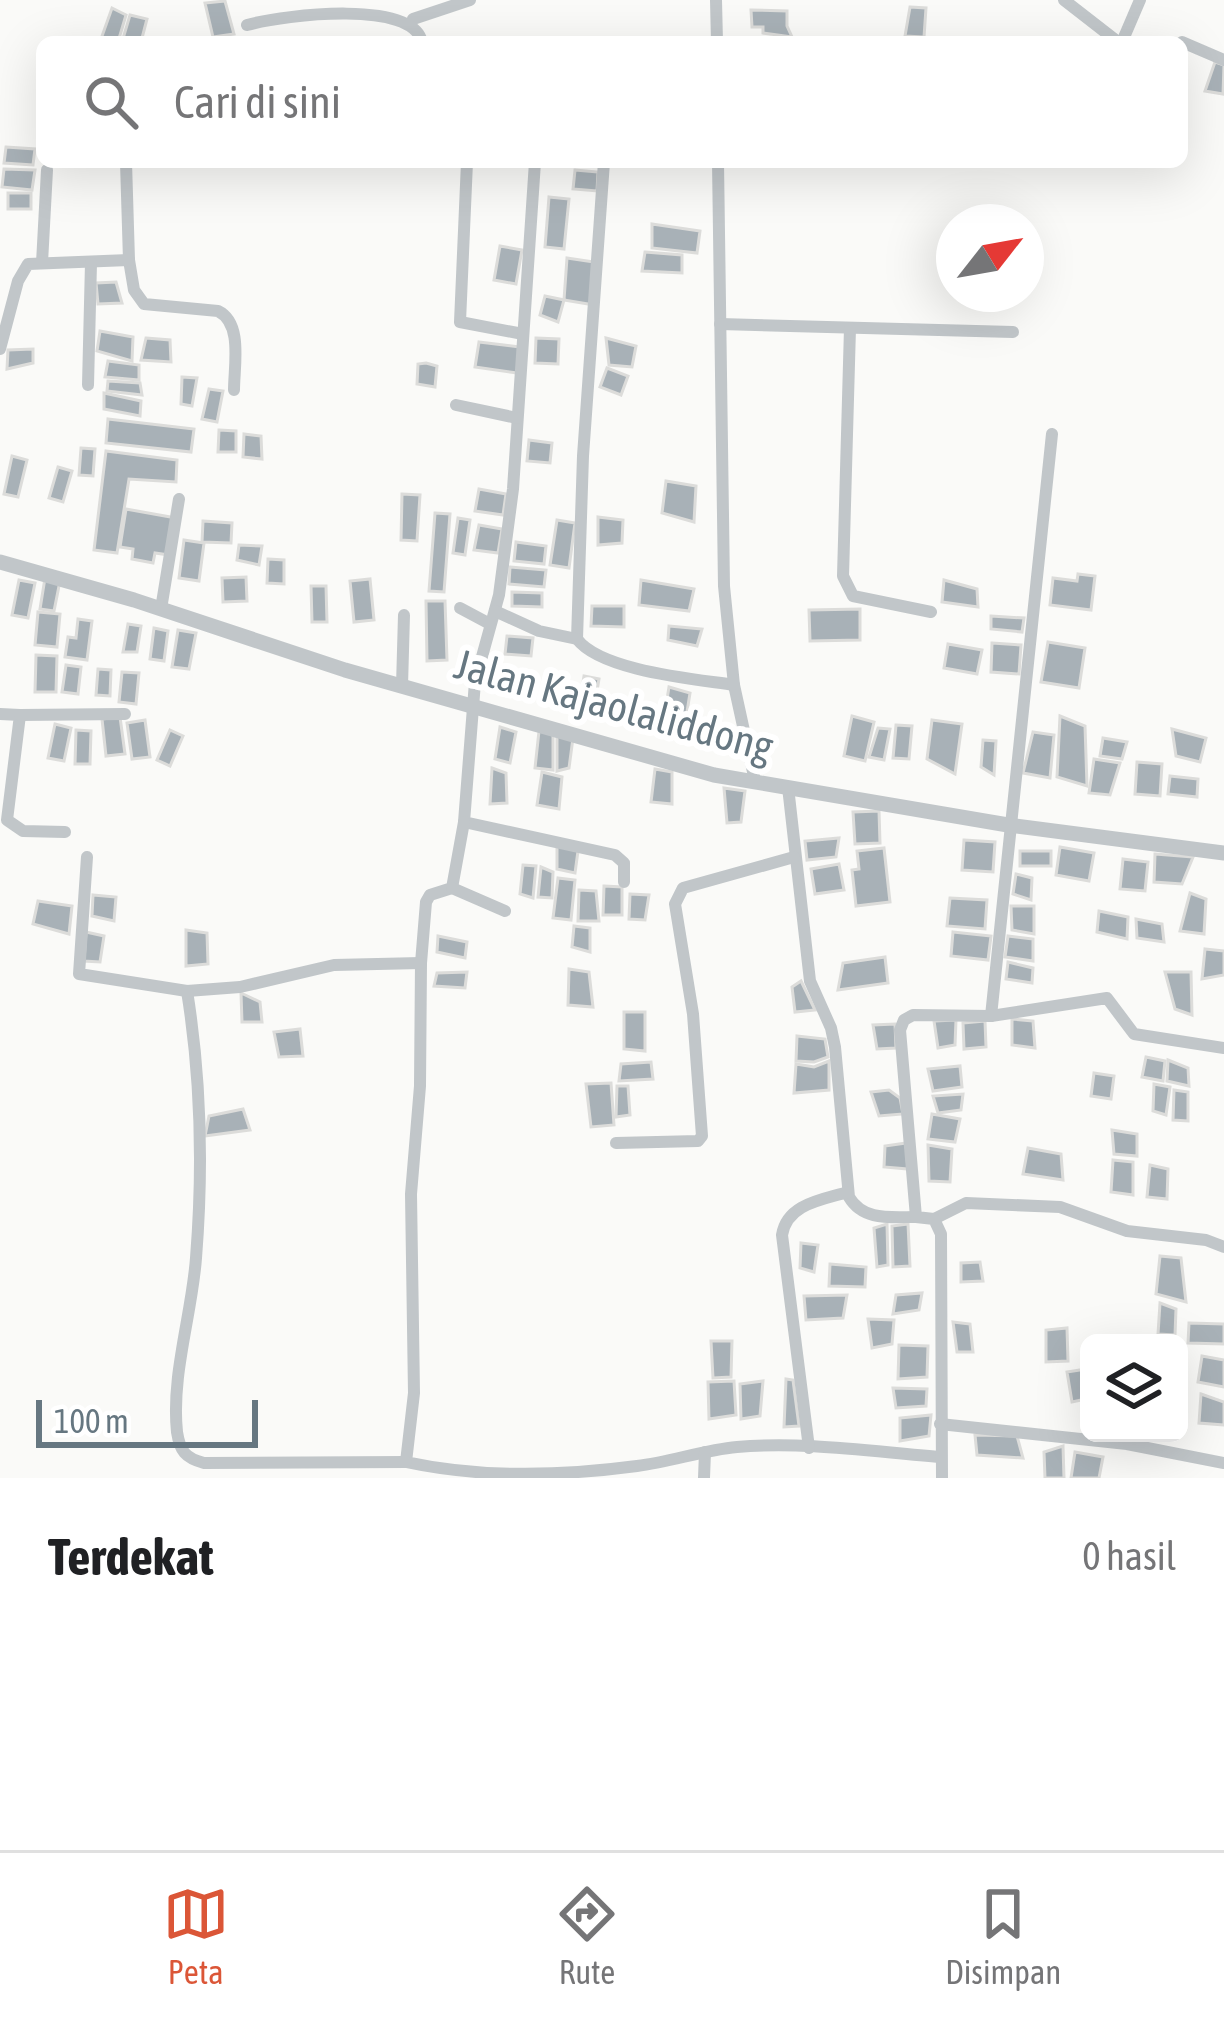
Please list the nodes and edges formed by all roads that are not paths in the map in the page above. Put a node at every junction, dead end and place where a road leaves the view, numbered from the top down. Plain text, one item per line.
1 (470, 0) edge
2 (716, 0) edge
3 (1064, 0) edge
4 (1140, 0) edge
5 (413, 19) junction
6 (247, 25) dead end
7 (420, 36) edge
8 (716, 36) edge
9 (1112, 36) edge
10 (1123, 36) edge
11 (1188, 45) edge
12 (1224, 60) edge
13 (126, 168) edge
14 (467, 168) edge
15 (535, 168) edge
16 (604, 168) edge
17 (718, 168) edge
18 (46, 170) dead end
19 (129, 260) junction
20 (42, 262) junction
21 (91, 263) junction
22 (720, 325) junction
23 (850, 328) junction
24 (1013, 332) dead end
25 (523, 334) junction
26 (0, 349) edge
27 (88, 386) dead end
28 (234, 390) dead end
29 (456, 405) dead end
30 (517, 418) junction
31 (1052, 434) dead end
32 (179, 499) dead end
33 (0, 562) edge
34 (460, 608) dead end
35 (160, 610) junction
36 (931, 612) dead end
37 (404, 615) dead end
38 (492, 617) junction
39 (577, 639) junction
40 (734, 685) junction
41 (402, 686) junction
42 (474, 706) junction
43 (0, 714) edge
44 (125, 714) dead end
45 (20, 715) junction
46 (754, 782) junction
47 (788, 787) junction
48 (464, 822) junction
49 (1008, 825) junction
50 (65, 832) dead end
51 (1224, 853) edge
52 (87, 857) dead end
53 (794, 857) junction
54 (624, 882) dead end
55 (452, 888) junction
56 (505, 911) dead end
57 (421, 963) junction
58 (187, 991) junction
59 (991, 1016) junction
60 (1224, 1048) edge
61 (616, 1143) dead end
62 (848, 1192) junction
63 (916, 1217) junction
64 (934, 1220) junction
65 (1224, 1247) edge
66 (940, 1424) junction
67 (809, 1448) junction
68 (705, 1452) junction
69 (941, 1457) junction
70 (406, 1462) junction
71 (1224, 1463) edge
72 (704, 1478) edge
73 (942, 1478) edge

1 - 5 street
2 - 8 street
3 - 9 street
4 - 10 street
5 - 6 street
5 - 7 street
11 - 12 street
13 - 19 street
14 - 25 street
15 - 25 street
16 - 39 street
17 - 22 street
18 - 20 street
19 - 21 street
19 - 28 street
20 - 21 street
20 - 26 street
21 - 27 street
22 - 23 street
22 - 40 street
23 - 24 street
23 - 36 street
25 - 30 street
29 - 30 street
30 - 38 street
31 - 49 street
32 - 35 street
33 - 35 street, Jalan Kajaolaliddong
34 - 38 street
35 - 41 street, Jalan Kajaolaliddong
37 - 41 street
38 - 39 street
38 - 42 street
39 - 40 street
40 - 46 street
41 - 42 street, Jalan Kajaolaliddong
42 - 46 street, Jalan Kajaolaliddong
42 - 48 street
43 - 45 street
44 - 45 street
45 - 50 street
46 - 47 street, Jalan Kajaolaliddong
47 - 49 street, Jalan Kajaolaliddong
47 - 53 street
48 - 54 street
48 - 55 street
49 - 51 street, Jalan Kajaolaliddong
49 - 59 street
52 - 58 street
53 - 61 street
53 - 62 street
55 - 56 street
55 - 57 street
57 - 58 street
57 - 70 street
58 - 70 street
59 - 60 street
59 - 63 street
62 - 63 street
62 - 67 street
63 - 64 street
64 - 65 street
64 - 66 street
66 - 69 street
66 - 71 street
67 - 68 street
67 - 69 street
68 - 70 street
68 - 72 street
69 - 73 street

